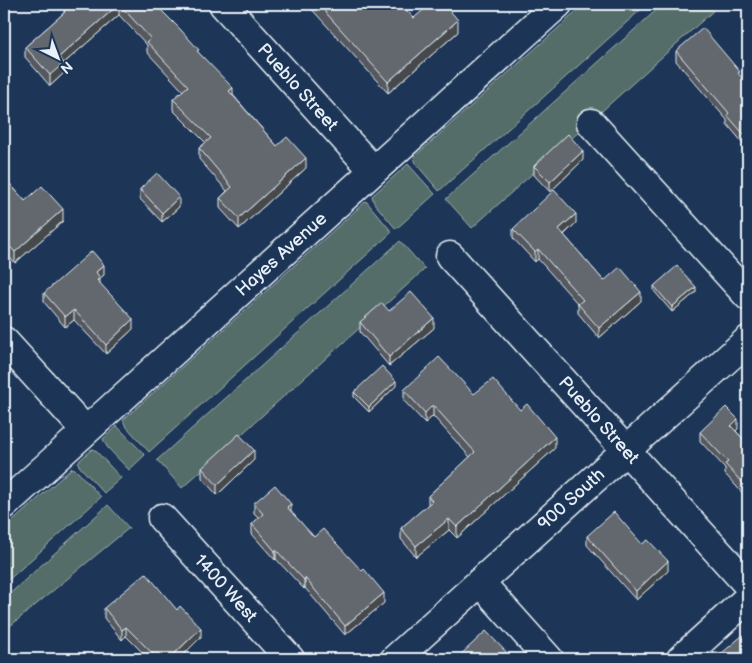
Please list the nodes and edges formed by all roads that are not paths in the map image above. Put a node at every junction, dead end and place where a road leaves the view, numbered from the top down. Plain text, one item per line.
1 (223, 4) edge
2 (558, 4) edge
3 (591, 123) dead end
4 (373, 170) junction
5 (450, 256) dead end
6 (748, 296) edge
7 (4, 340) edge
8 (748, 340) edge
9 (86, 430) junction
10 (626, 450) junction
11 (4, 505) edge
12 (162, 518) dead end
13 (480, 582) junction
14 (748, 586) edge
15 (748, 598) edge
16 (290, 659) edge
17 (395, 659) edge
18 (550, 659) edge
19 (681, 659) edge

1 - 4 street, Pueblo Street
2 - 4 street, Hayes Avenue
3 - 6 street
4 - 9 street, Hayes Avenue
5 - 10 street, Pueblo Street
7 - 9 street
8 - 10 street, 900 South
9 - 11 street, Hayes Avenue
10 - 13 street, 900 South
10 - 14 street, Pueblo Street
12 - 16 street, 1400 West
13 - 17 street, 900 South
13 - 18 street
15 - 19 street

